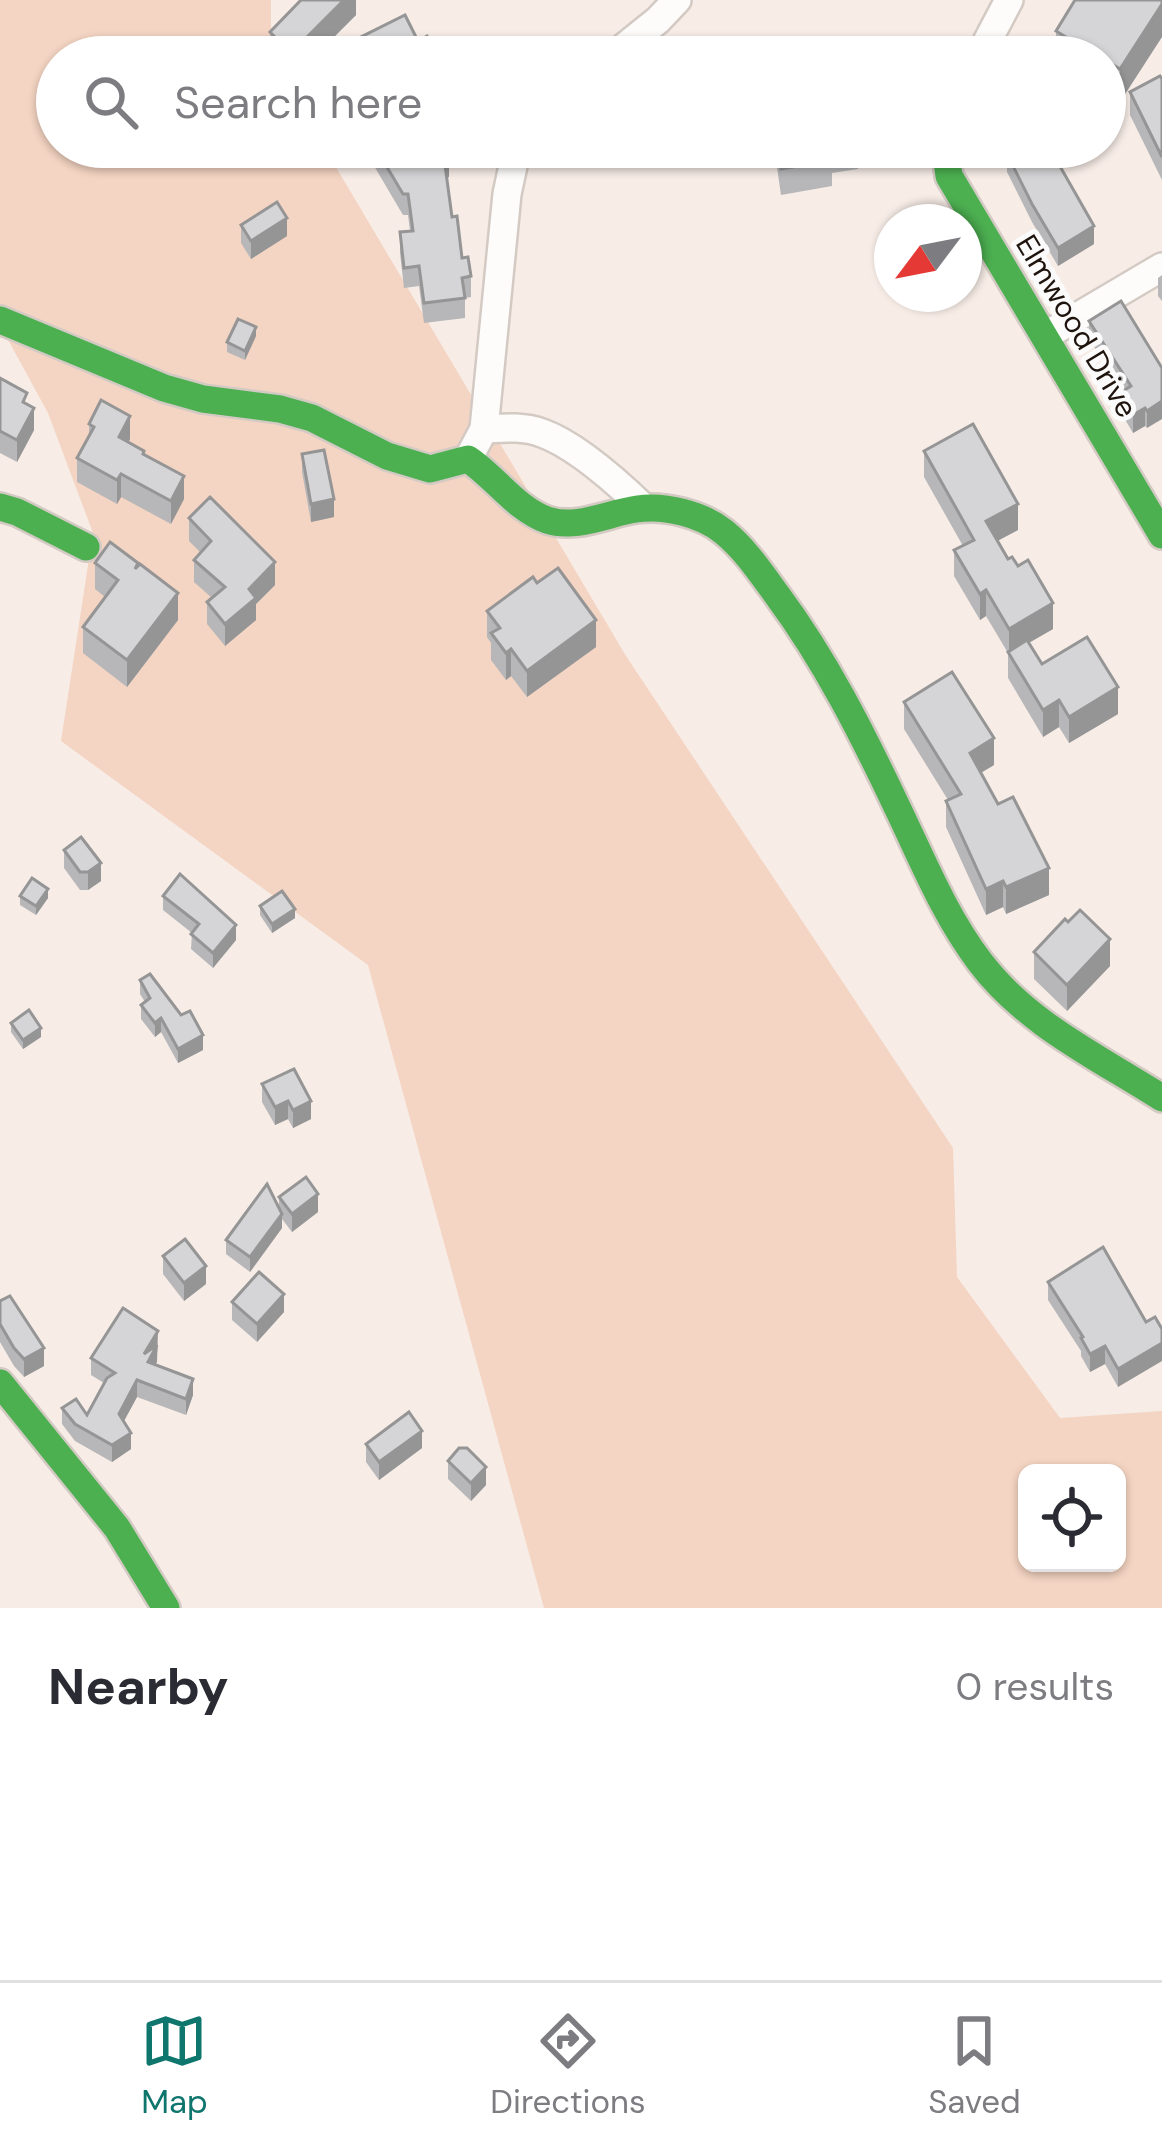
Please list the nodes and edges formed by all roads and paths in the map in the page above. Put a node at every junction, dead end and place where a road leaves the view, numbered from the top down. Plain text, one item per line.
1 (677, 0) edge
2 (1009, 0) edge
3 (638, 36) edge
4 (990, 36) edge
5 (513, 168) edge
6 (948, 168) edge
7 (1162, 268) edge
8 (0, 320) edge
9 (1045, 335) junction
10 (484, 429) junction
11 (468, 459) junction
12 (0, 507) edge
13 (644, 508) junction
14 (1162, 535) edge
15 (86, 548) dead end
16 (1162, 1098) edge
17 (0, 1383) edge
18 (166, 1608) edge

1 - 3 street
2 - 4 street
5 - 10 street
6 - 9 street, Elmwood Drive
7 - 9 street
8 - 11 street
9 - 14 street, Elmwood Drive
10 - 11 street
10 - 13 street
11 - 13 street
12 - 15 street
13 - 16 street
17 - 18 street

